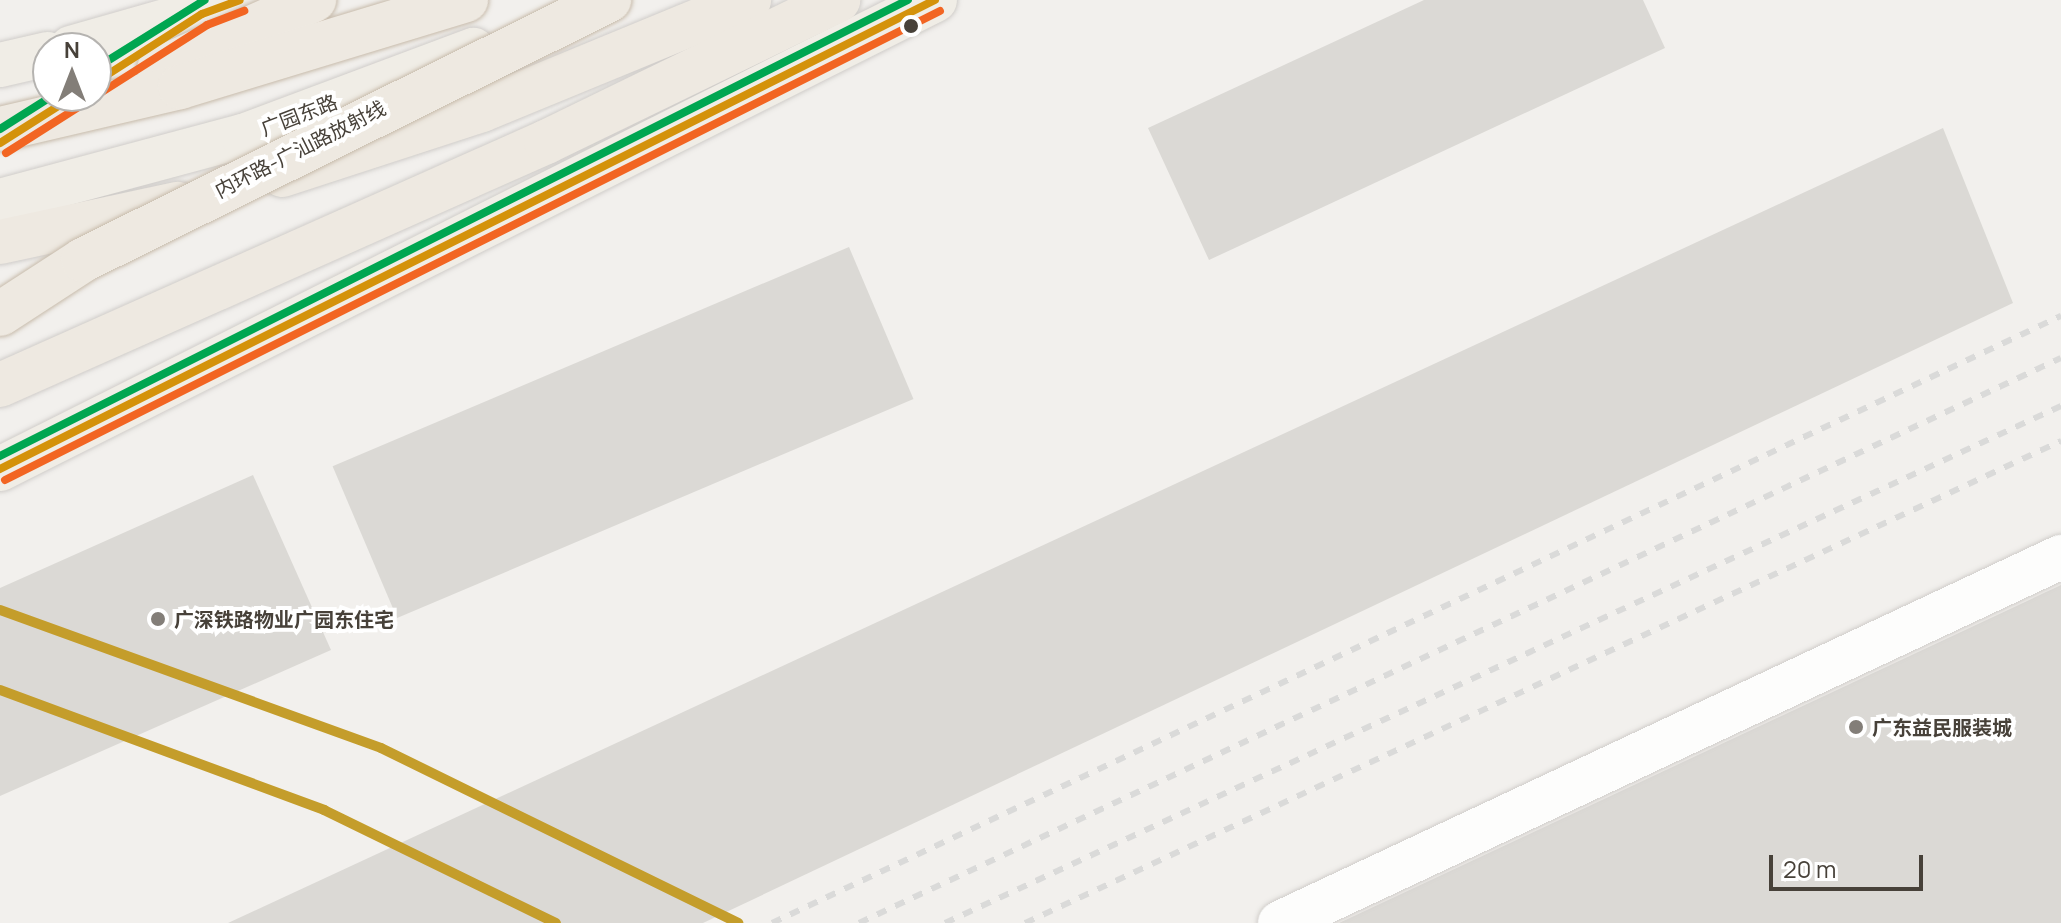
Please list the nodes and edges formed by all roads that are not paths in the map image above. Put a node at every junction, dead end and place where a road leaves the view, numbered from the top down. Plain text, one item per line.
1 (314, 0) edge
2 (466, 0) edge
3 (589, 0) edge
4 (609, 0) edge
5 (749, 0) edge
6 (838, 0) edge
7 (935, 0) edge
8 (221, 7) edge
9 (112, 37) edge
10 (32, 58) edge
11 (0, 65) edge
12 (112, 72) edge
13 (49, 112) edge
14 (0, 129) edge
15 (0, 143) edge
16 (0, 201) edge
17 (0, 242) edge
18 (0, 314) edge
19 (0, 385) edge
20 (0, 469) edge
21 (2061, 557) edge
22 (1280, 923) edge

1 - 15 highway, bridge
2 - 14 highway, bridge
3 - 16 main road, 广园东路
4 - 18 highway, 内环路-广汕路放射线, bridge
5 - 17 highway, bridge
6 - 19 highway
7 - 20 main road
8 - 9 main road
8 - 12 main road
10 - 11 main road
13 - 15 main road
21 - 22 street

